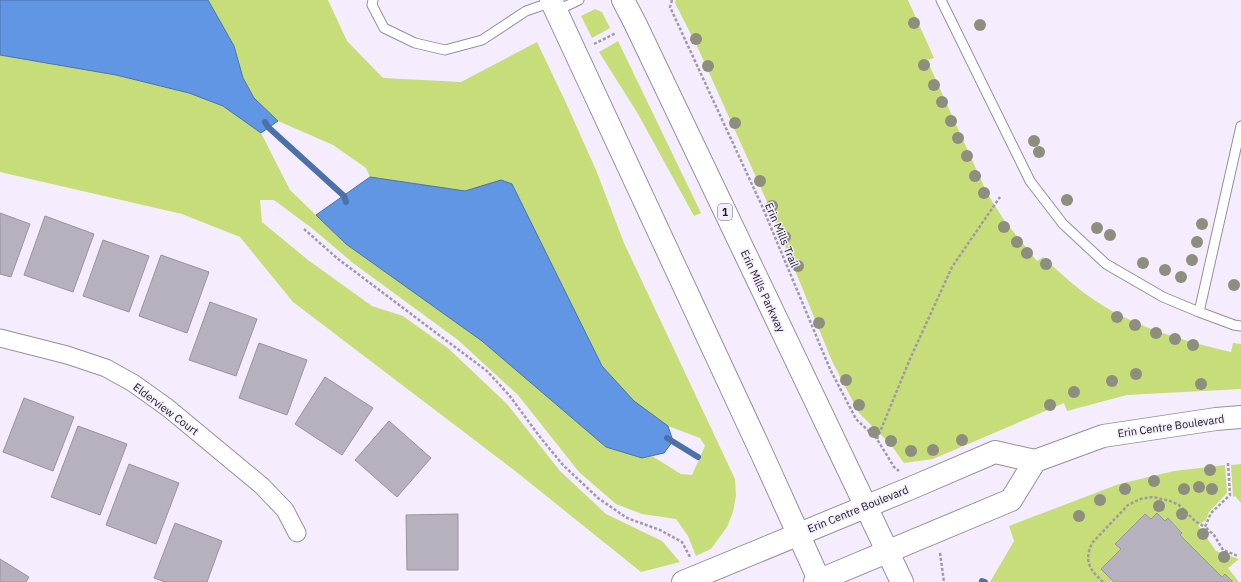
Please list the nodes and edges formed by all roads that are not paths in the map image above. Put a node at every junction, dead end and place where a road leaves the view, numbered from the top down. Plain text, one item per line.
1 (373, 0) edge
2 (579, 0) edge
3 (623, 0) edge
4 (942, 0) edge
5 (553, 4) edge
6 (1241, 126) edge
7 (1199, 312) junction
8 (1241, 326) edge
9 (0, 338) edge
10 (1241, 417) edge
11 (1034, 461) junction
12 (865, 506) junction
13 (297, 533) dead end
14 (798, 534) junction
15 (888, 552) junction
16 (691, 579) edge
17 (818, 581) edge
18 (902, 582) edge

1 - 5 lane
2 - 5 lane
3 - 12 main road, Erin Mills Parkway / 1
4 - 7 lane
5 - 14 main road
6 - 7 lane
7 - 8 lane
9 - 13 street, Elderview Court
10 - 11 main road, Erin Centre Boulevard
11 - 12 main road, Erin Centre Boulevard
11 - 15 main road
12 - 14 main road, Erin Centre Boulevard
12 - 15 main road, Erin Mills Parkway / 1
14 - 16 main road, Erin Centre Boulevard
14 - 17 main road
15 - 17 main road
15 - 18 main road, Erin Mills Parkway / 1

